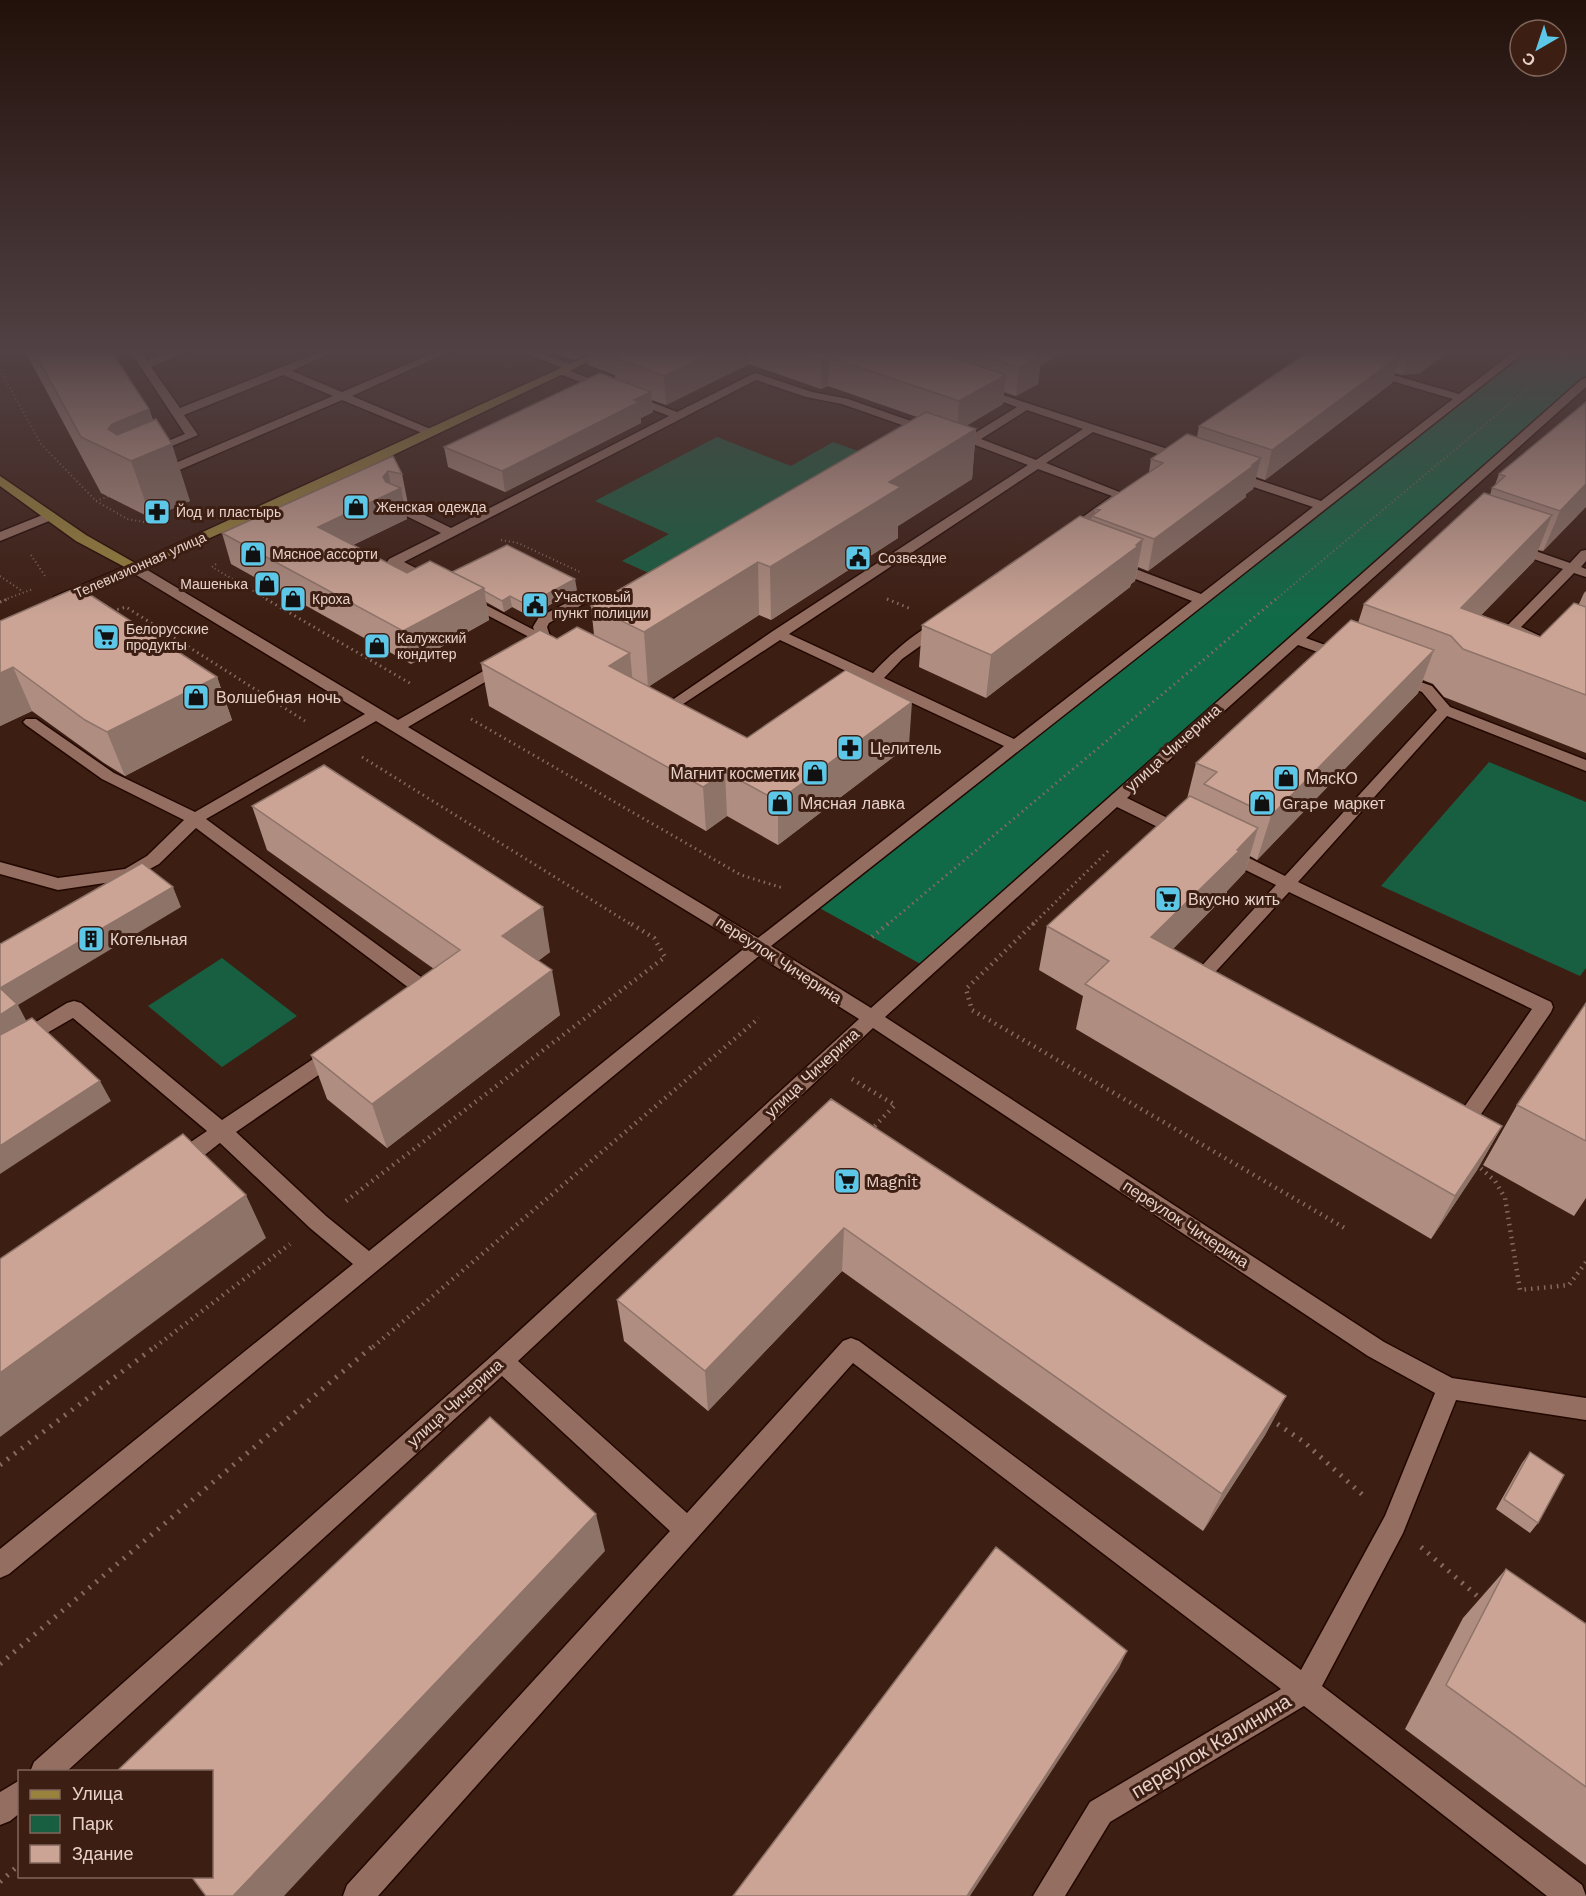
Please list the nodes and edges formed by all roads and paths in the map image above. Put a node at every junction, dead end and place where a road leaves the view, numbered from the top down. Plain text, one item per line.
1 (181, 439) edge
2 (241, 439) edge
3 (417, 439) edge
4 (633, 439) edge
5 (928, 439) edge
6 (969, 439) edge
7 (1074, 439) edge
8 (1134, 439) edge
9 (1409, 439) edge
10 (1467, 439) edge
11 (1520, 439) edge
12 (972, 440) joint
13 (172, 443) edge
14 (917, 446) edge
15 (1037, 464) junction
16 (1200, 464) edge
17 (1221, 471) edge
18 (0, 480) edge
19 (135, 485) joint
20 (96, 501) edge
21 (1323, 506) junction
22 (398, 507) edge
23 (50, 516) junction
24 (1431, 519) junction
25 (1447, 524) edge
26 (452, 533) junction
27 (0, 537) edge
28 (1055, 542) edge
29 (1497, 542) edge
30 (26, 552) dead end
31 (1586, 554) edge
32 (1098, 559) edge
33 (134, 568) junction
34 (1572, 568) junction
35 (1586, 573) edge
36 (585, 574) dead end
37 (0, 576) edge
38 (40, 583) dead end
39 (854, 585) junction
40 (35, 588) dead end
41 (23, 592) junction
42 (584, 598) dead end
43 (1203, 600) junction
44 (0, 602) edge
45 (48, 605) edge
46 (106, 613) edge
47 (948, 619) joint
48 (778, 634) junction
49 (1296, 639) junction
50 (1544, 640) edge
51 (540, 644) junction
52 (564, 647) edge
53 (516, 658) edge
54 (1357, 662) edge
55 (1386, 674) edge
56 (875, 680) junction
57 (839, 706) edge
58 (668, 707) edge
59 (1445, 710) junction
60 (378, 713) junction
61 (31, 722) edge
62 (399, 726) junction
63 (332, 738) junction
64 (1016, 746) junction
65 (1586, 766) edge
66 (1115, 799) junction
67 (195, 819) junction
68 (0, 868) edge
69 (128, 874) junction
70 (1287, 884) junction
71 (89, 897) edge
72 (872, 937) dead end
73 (758, 947) junction
74 (410, 1005) edge
75 (759, 1017) dead end
76 (871, 1019) junction
77 (352, 1042) edge
78 (0, 1053) edge
79 (843, 1085) dead end
80 (1461, 1127) junction
81 (222, 1132) junction
82 (866, 1135) edge
83 (164, 1170) edge
84 (318, 1222) junction
85 (1586, 1262) edge
86 (367, 1263) junction
87 (502, 1361) junction
88 (1449, 1388) junction
89 (1586, 1409) edge
90 (1265, 1415) edge
91 (0, 1465) edge
92 (1394, 1524) junction
93 (687, 1530) junction
94 (0, 1565) edge
95 (1485, 1602) dead end
96 (0, 1664) edge
97 (1305, 1690) junction
98 (46, 1770) edge
99 (18, 1796) edge
100 (0, 1811) edge
101 (18, 1866) edge
102 (0, 1882) edge
103 (358, 1896) edge
104 (1048, 1896) edge
105 (1571, 1896) edge

1 - 13 street
2 - 19 street
3 - 33 main road, Телевизионная улица
4 - 26 street
5 - 14 street
6 - 12 street
7 - 15 street
8 - 16 street
9 - 21 street
10 - 72 path
11 - 24 street, улица Чичерина
12 - 15 street
15 - 28 street
15 - 39 street
17 - 21 street
18 - 23 main road
19 - 20 path
21 - 43 street
22 - 26 street
23 - 27 street
23 - 33 main road
24 - 25 street
24 - 49 street, улица Чичерина
26 - 36 path
26 - 51 street
29 - 34 street
30 - 38 path
31 - 34 street
32 - 43 street
33 - 45 street, Телевизионная улица
33 - 60 street, переулок Чичерина
34 - 35 street
34 - 50 street
37 - 41 path
39 - 47 path
39 - 48 street
40 - 41 path
41 - 44 path
42 - 51 street
43 - 64 street
46 - 63 path
47 - 56 street
48 - 56 street
48 - 58 street
49 - 54 street
49 - 66 street, улица Чичерина
51 - 52 street
53 - 62 street
55 - 59 street
56 - 57 street
56 - 64 street
59 - 65 street
59 - 70 street
60 - 62 street, переулок Чичерина
60 - 63 street
61 - 67 street
62 - 73 street, переулок Чичерина
63 - 67 street
63 - 84 path
64 - 73 street
66 - 70 street
66 - 76 street, улица Чичерина
67 - 69 street
67 - 74 street
68 - 69 street
69 - 71 street
70 - 80 street
70 - 80 street
73 - 76 street, переулок Чичерина
73 - 86 street
75 - 96 path
76 - 87 street, улица Чичерина
76 - 88 street, переулок Чичерина
77 - 81 street
78 - 81 street
79 - 82 path
80 - 85 path
81 - 83 street
81 - 84 street
84 - 86 street
84 - 91 path
86 - 94 street
87 - 93 street
87 - 98 street, улица Чичерина
88 - 89 street, переулок Чичерина
88 - 92 street, переулок Калинина
90 - 92 path
92 - 95 path
92 - 97 street, переулок Калинина
93 - 97 street
93 - 103 street
97 - 104 street, переулок Калинина
97 - 105 street
99 - 100 street
101 - 102 path

